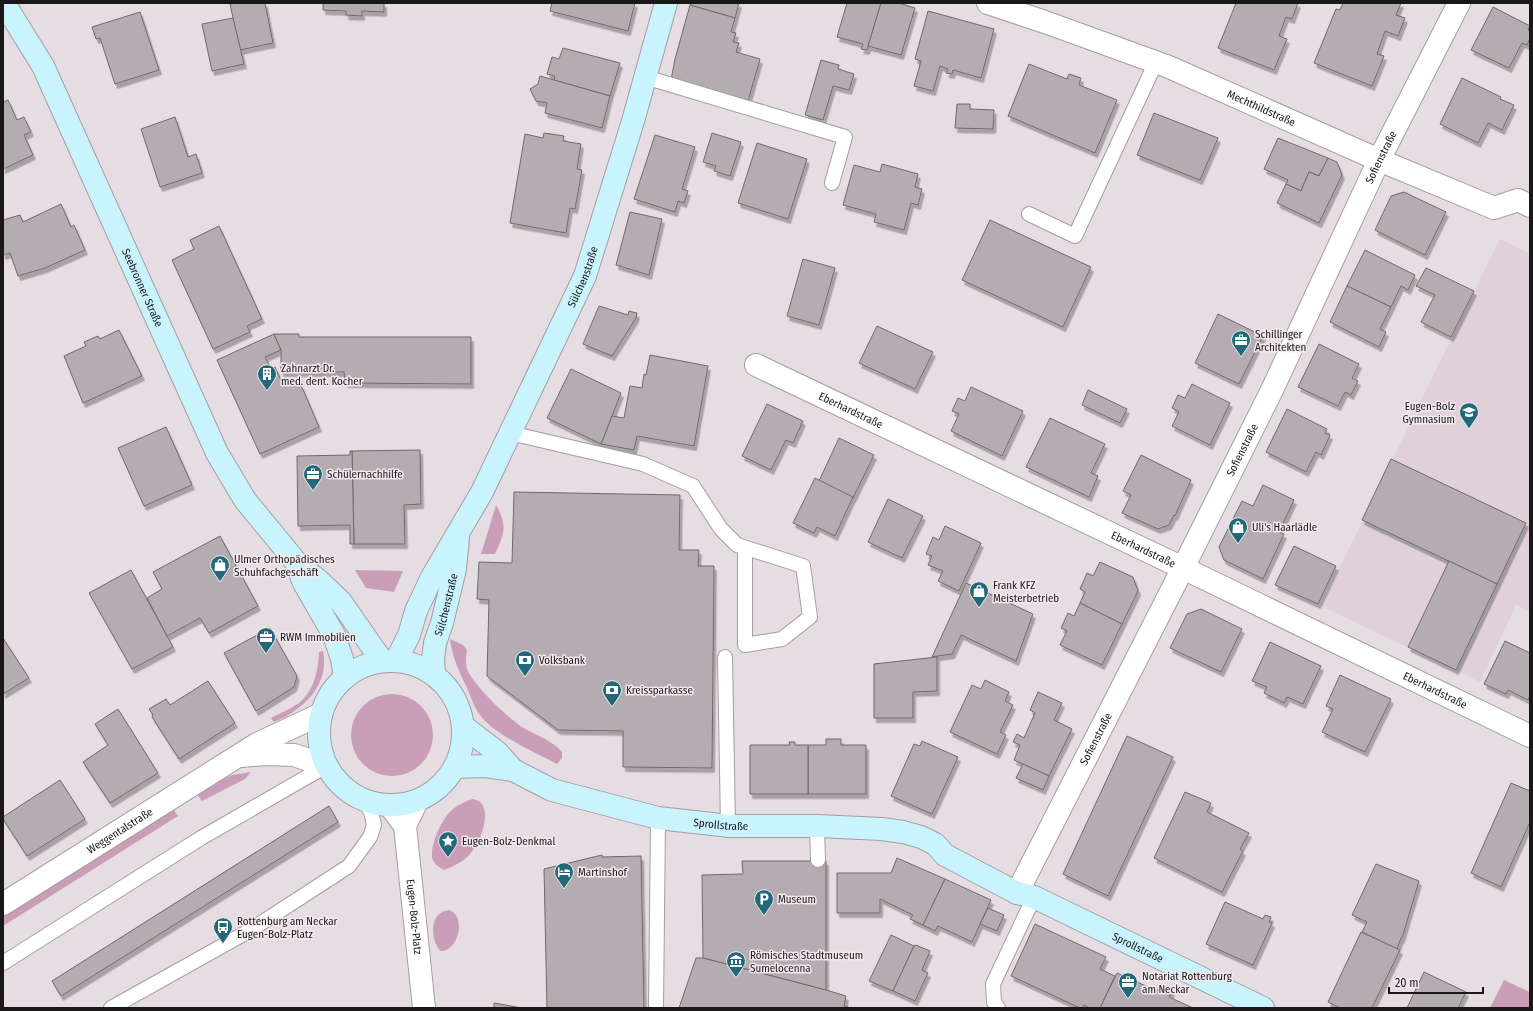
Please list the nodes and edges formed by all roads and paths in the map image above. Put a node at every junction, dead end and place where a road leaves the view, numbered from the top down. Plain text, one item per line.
1 (4, 3) edge
2 (666, 3) edge
3 (988, 3) edge
4 (1459, 3) edge
5 (1156, 62) junction
6 (645, 78) junction
7 (1379, 160) junction
8 (832, 183) dead end
9 (1530, 206) edge
10 (1030, 214) dead end
11 (756, 365) dead end
12 (510, 433) junction
13 (458, 534) junction
14 (745, 548) junction
15 (296, 562) junction
16 (1184, 568) junction
17 (725, 657) dead end
18 (389, 661) junction
19 (434, 675) junction
20 (345, 677) junction
21 (321, 714) junction
22 (463, 726) junction
23 (1530, 736) edge
24 (237, 757) junction
25 (326, 766) junction
26 (455, 767) junction
27 (513, 770) junction
28 (363, 799) junction
29 (418, 801) junction
30 (390, 806) junction
31 (658, 818) junction
32 (406, 826) junction
33 (728, 826) junction
34 (817, 826) junction
35 (818, 860) dead end
36 (1025, 891) junction
37 (3, 904) edge
38 (3, 963) edge
39 (111, 1008) edge
40 (424, 1008) edge
41 (656, 1008) edge
42 (998, 1008) edge
43 (1263, 1008) edge

1 - 15 main road, Seebronner Straße
2 - 6 main road, Sülchenstraße
3 - 5 street, Mechthildstraße
4 - 7 street, Sofienstraße
5 - 7 street, Mechthildstraße
5 - 10 lane
6 - 8 lane
6 - 12 main road, Sülchenstraße
7 - 9 street, Mechthildstraße
7 - 16 street, Sofienstraße
11 - 16 street, Eberhardstraße
12 - 13 main road, Sülchenstraße
12 - 14 lane
13 - 18 main road, Sülchenstraße
13 - 19 main road, Sülchenstraße
14 - 14 lane
15 - 18 main road, Seebronner Straße
15 - 20 main road, Seebronner Straße
16 - 23 street, Eberhardstraße
16 - 36 street, Sofienstraße
17 - 33 lane
18 - 19 main road
18 - 20 main road
19 - 22 main road
20 - 21 main road
21 - 24 street, Weggentalstraße
21 - 25 main road
22 - 26 main road
22 - 27 main road, Sprollstraße
24 - 25 street, Weggentalstraße
24 - 37 street, Weggentalstraße
25 - 28 main road
25 - 38 lane
26 - 27 main road, Sprollstraße
26 - 29 main road
27 - 31 main road, Sprollstraße
28 - 30 main road
28 - 39 lane
29 - 30 main road
29 - 32 street
30 - 32 street
31 - 33 main road, Sprollstraße
31 - 41 lane
32 - 40 street, Eugen-Bolz-Platz
33 - 34 main road, Sprollstraße
34 - 35 lane
34 - 36 main road, Sprollstraße
36 - 42 lane
36 - 43 main road, Sprollstraße

